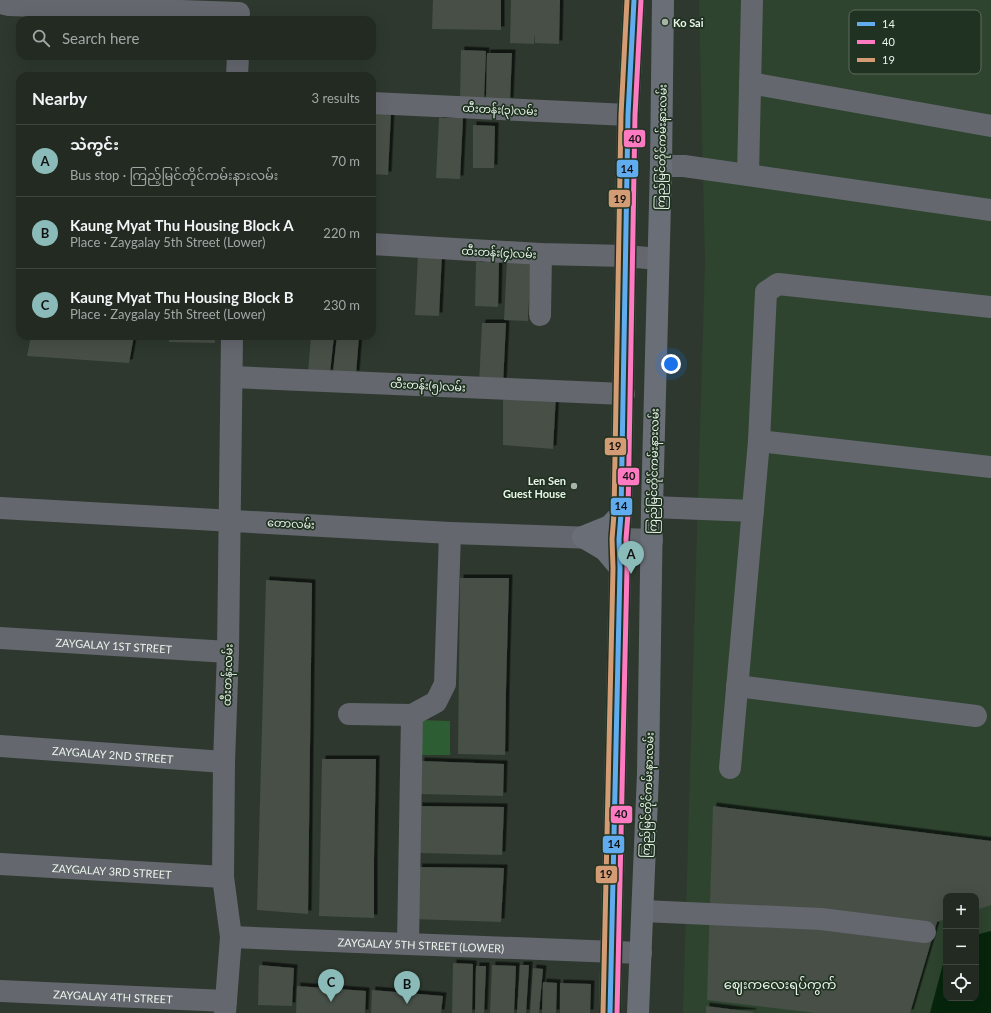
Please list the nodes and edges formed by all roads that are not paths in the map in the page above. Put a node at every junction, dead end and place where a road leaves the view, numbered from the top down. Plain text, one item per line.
1 (634, 0) edge
2 (663, 0) edge
3 (752, 0) edge
4 (0, 3) edge
5 (114, 4) edge
6 (239, 11) edge
7 (238, 60) edge
8 (237, 72) edge
9 (750, 83) junction
10 (376, 103) edge
11 (628, 115) junction
12 (991, 126) edge
13 (661, 166) junction
14 (748, 175) junction
15 (991, 210) edge
16 (376, 244) edge
17 (541, 254) junction
18 (626, 256) junction
19 (658, 259) junction
20 (991, 307) edge
21 (540, 315) dead end
22 (232, 340) edge
23 (232, 376) junction
24 (624, 394) junction
25 (759, 441) junction
26 (991, 467) edge
27 (652, 507) junction
28 (0, 508) edge
29 (753, 511) junction
30 (621, 514) junction
31 (229, 520) junction
32 (450, 533) junction
33 (582, 537) junction
34 (619, 539) junction
35 (652, 540) junction
36 (620, 568) junction
37 (0, 638) edge
38 (228, 652) junction
39 (617, 676) junction
40 (650, 677) junction
41 (737, 686) junction
42 (349, 714) dead end
43 (412, 716) junction
44 (976, 716) dead end
45 (0, 746) edge
46 (224, 762) junction
47 (730, 768) dead end
48 (0, 864) edge
49 (224, 877) junction
50 (643, 911) junction
51 (925, 932) dead end
52 (231, 937) junction
53 (408, 944) junction
54 (610, 952) junction
55 (641, 953) junction
56 (0, 991) edge
57 (226, 1007) edge
58 (610, 1013) edge
59 (638, 1013) edge

1 - 11 main road
2 - 13 main road, ကြည်မြင်တိုင်ကမ်းနားလမ်း
3 - 9 street
4 - 5 street
5 - 6 street
7 - 8 street
9 - 12 street
9 - 14 street
10 - 11 street, ထီးတန်း(၃)လမ်း
11 - 18 main road
13 - 14 street
13 - 19 main road, ကြည်မြင်တိုင်ကမ်းနားလမ်း
14 - 15 street
16 - 17 street, ထီးတန်း(၄)လမ်း
17 - 18 street, ထီးတန်း(၄)လမ်း
17 - 21 street
18 - 19 street, ထီးတန်း(၄)လမ်း
18 - 24 main road
19 - 27 main road, ကြည်မြင်တိုင်ကမ်းနားလမ်း
20 - 25 street
22 - 23 street, ထီးတန်းလမ်း
23 - 24 street, ထီးတန်း(၅)လမ်း
23 - 31 street, ထီးတန်းလမ်း
24 - 30 main road
25 - 26 street
25 - 29 street
27 - 29 street
27 - 35 main road, ကြည်မြင်တိုင်ကမ်းနားလမ်း
28 - 31 street, တောလမ်း
29 - 41 street
30 - 33 main road
30 - 34 main road
31 - 32 street, တောလမ်း
31 - 38 street, ထီးတန်းလမ်း
32 - 33 street, တောလမ်း
32 - 43 street
33 - 34 street, တောလမ်း
33 - 36 main road
34 - 35 street, တောလမ်း
34 - 36 main road
35 - 40 main road, ကြည်မြင်တိုင်ကမ်းနားလမ်း
36 - 39 main road
37 - 38 street, ZAYGALAY 1ST STREET
38 - 46 street, ထီးတန်းလမ်း
39 - 40 main road
39 - 54 main road
40 - 50 main road, ကြည်မြင်တိုင်ကမ်းနားလမ်း
41 - 44 street
41 - 47 street
42 - 43 street
43 - 53 street
45 - 46 street, ZAYGALAY 2ND STREET
46 - 49 street, ထီးတန်းလမ်း
48 - 49 street, ZAYGALAY 3RD STREET
49 - 52 street, ထီးတန်းလမ်း
50 - 51 street
50 - 55 main road, ကြည်မြင်တိုင်ကမ်းနားလမ်း
52 - 53 street, ZAYGALAY 5TH STREET (LOWER)
52 - 57 street, ထီးတန်းလမ်း
53 - 54 street, ZAYGALAY 5TH STREET (LOWER)
54 - 55 street, ZAYGALAY 5TH STREET (LOWER)
54 - 58 main road
55 - 59 main road, ကြည်မြင်တိုင်ကမ်းနားလမ်း
56 - 57 street, ZAYGALAY 4TH STREET

